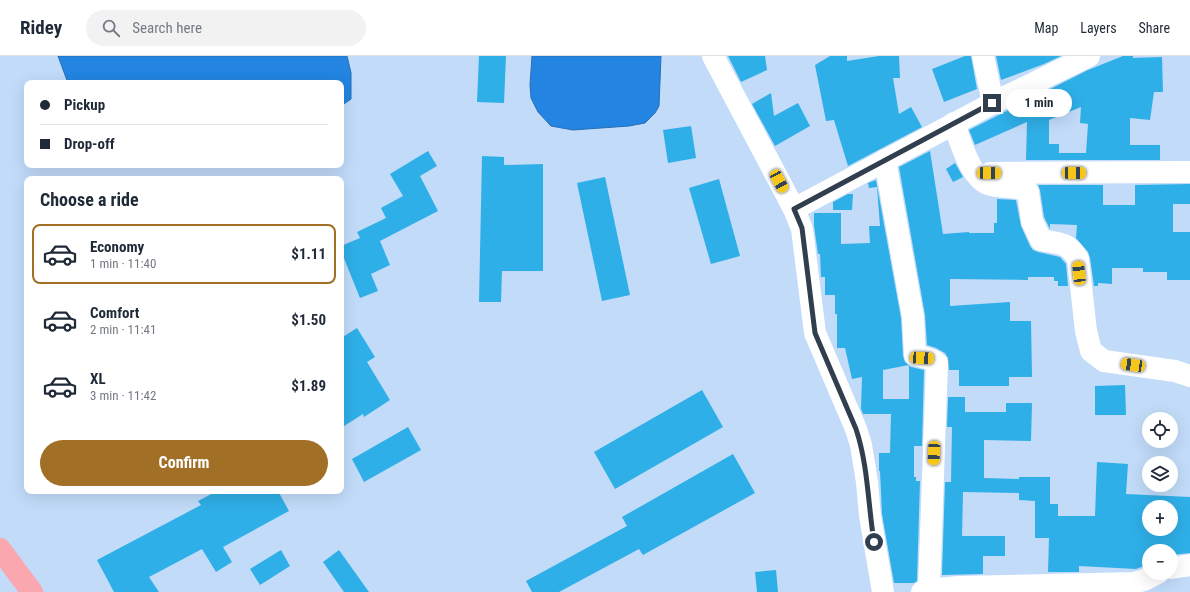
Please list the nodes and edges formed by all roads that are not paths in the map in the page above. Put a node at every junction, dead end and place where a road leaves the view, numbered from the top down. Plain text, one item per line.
1 (713, 56) edge
2 (983, 56) edge
3 (1089, 56) edge
4 (992, 103) junction
5 (954, 123) junction
6 (885, 160) junction
7 (975, 172) junction
8 (1190, 172) edge
9 (794, 209) junction
10 (1190, 376) edge
11 (0, 549) edge
12 (1190, 565) edge
13 (1178, 567) edge
14 (1144, 580) edge
15 (926, 591) edge
16 (32, 592) edge
17 (883, 592) edge

1 - 9 street
2 - 4 street
3 - 4 street
4 - 5 street
5 - 6 street
5 - 7 street
6 - 9 street
6 - 15 street
7 - 8 street
7 - 10 street
9 - 17 street
11 - 16 highway
12 - 13 street
14 - 15 street

